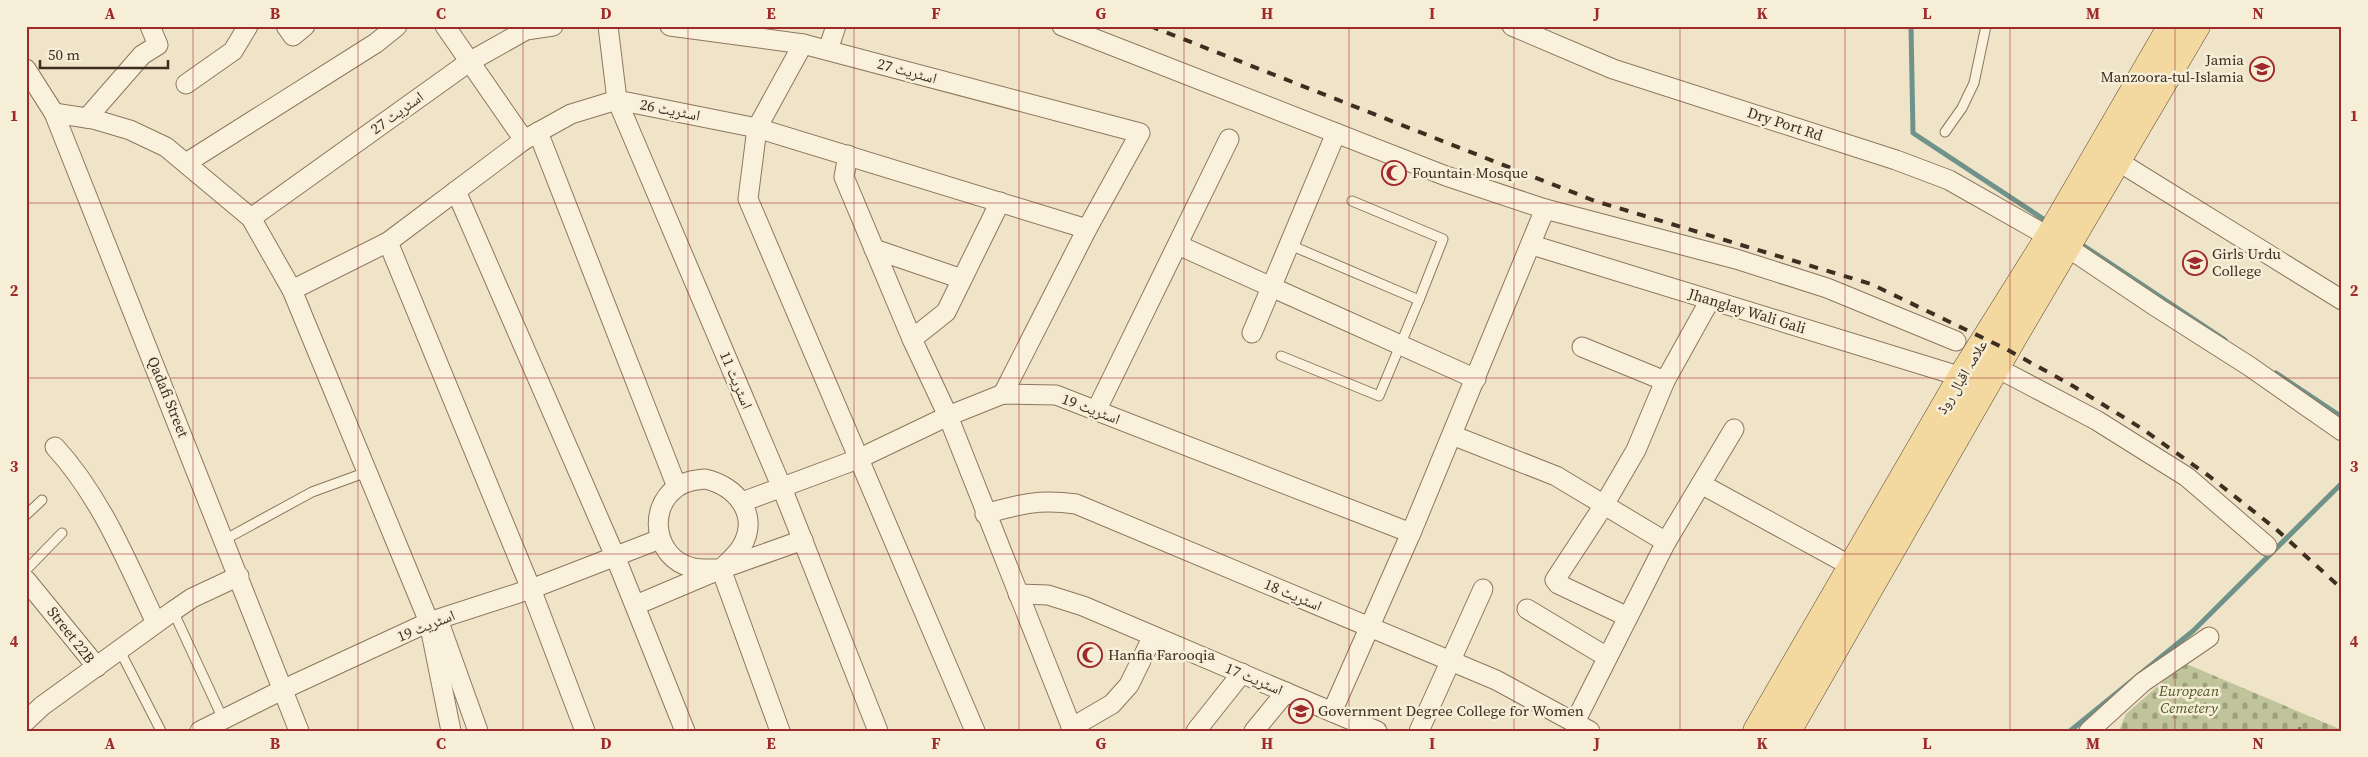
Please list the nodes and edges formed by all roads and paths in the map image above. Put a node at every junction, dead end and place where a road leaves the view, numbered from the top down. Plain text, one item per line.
1 (150, 26) edge
2 (248, 26) edge
3 (286, 26) edge
4 (305, 26) edge
5 (397, 26) edge
6 (445, 26) edge
7 (608, 26) edge
8 (670, 26) edge
9 (836, 26) edge
10 (1062, 26) edge
11 (1512, 26) edge
12 (1986, 26) edge
13 (2172, 26) edge
14 (2196, 26) edge
15 (545, 27) edge
16 (803, 44) junction
17 (828, 50) junction
18 (469, 62) junction
19 (26, 69) edge
20 (186, 84) dead end
21 (617, 100) junction
22 (54, 114) junction
23 (86, 118) junction
24 (757, 128) junction
25 (1945, 132) dead end
26 (1336, 133) junction
27 (531, 136) junction
28 (1230, 139) dead end
29 (848, 155) junction
30 (2116, 160) junction
31 (186, 163) junction
32 (456, 191) junction
33 (1352, 201) dead end
34 (1000, 202) junction
35 (1545, 209) junction
36 (251, 218) junction
37 (1087, 229) junction
38 (388, 242) junction
39 (2058, 243) junction
40 (1178, 245) junction
41 (1290, 245) junction
42 (1532, 245) junction
43 (874, 249) junction
44 (962, 279) junction
45 (1272, 287) junction
46 (292, 290) junction
47 (1419, 300) junction
48 (1710, 300) junction
49 (2342, 300) edge
50 (1252, 333) dead end
51 (912, 339) junction
52 (1956, 341) dead end
53 (1401, 345) junction
54 (1582, 347) dead end
55 (1281, 356) dead end
56 (1997, 368) junction
57 (1962, 377) junction
58 (1476, 379) junction
59 (1665, 381) junction
60 (1003, 394) junction
61 (1096, 410) junction
62 (948, 416) junction
63 (1734, 430) dead end
64 (2342, 432) edge
65 (1452, 435) junction
66 (55, 447) dead end
67 (858, 459) junction
68 (367, 472) junction
69 (1701, 484) junction
70 (677, 487) junction
71 (782, 488) junction
72 (42, 500) dead end
73 (742, 502) junction
74 (1604, 505) junction
75 (985, 514) junction
76 (26, 515) edge
77 (62, 533) dead end
78 (1411, 533) junction
79 (660, 539) junction
80 (224, 540) junction
81 (802, 540) junction
82 (1666, 542) junction
83 (2266, 546) dead end
84 (616, 556) junction
85 (1851, 566) junction
86 (721, 569) junction
87 (26, 570) edge
88 (239, 576) junction
89 (26, 580) edge
90 (531, 589) junction
91 (1483, 589) dead end
92 (1018, 594) junction
93 (636, 605) junction
94 (1527, 609) dead end
95 (173, 612) junction
96 (1628, 617) junction
97 (434, 621) junction
98 (156, 623) junction
99 (1369, 626) junction
100 (1152, 636) junction
101 (2208, 637) dead end
102 (120, 651) junction
103 (1607, 657) junction
104 (1450, 660) junction
105 (96, 667) junction
106 (1242, 673) junction
107 (284, 689) junction
108 (1286, 692) junction
109 (1332, 712) junction
110 (223, 719) junction
111 (26, 721) edge
112 (1582, 726) edge
113 (1072, 729) edge
114 (161, 731) edge
115 (200, 731) edge
116 (299, 731) edge
117 (452, 731) edge
118 (478, 731) edge
119 (585, 731) edge
120 (685, 731) edge
121 (780, 731) edge
122 (878, 731) edge
123 (975, 731) edge
124 (1196, 731) edge
125 (1254, 731) edge
126 (1377, 731) edge
127 (1419, 731) edge
128 (1757, 731) edge
129 (1787, 731) edge
130 (2089, 731) edge

1 - 23 street
2 - 20 street
3 - 4 street
5 - 31 street
6 - 18 street
7 - 21 street, اسٹریٹ 11
8 - 16 street, اسٹریٹ 27
9 - 17 street
10 - 26 street
11 - 39 street, Dry Port Rd
12 - 25 lane
13 - 39 main road, علامہ اقبال روڈ
14 - 30 main road, علامہ اقبال روڈ
15 - 18 street, اسٹریٹ 27
16 - 17 street, اسٹریٹ 27
16 - 24 street
17 - 37 street, اسٹریٹ 27
18 - 27 street
18 - 36 street, اسٹریٹ 27
19 - 22 street, Qadafi Street
21 - 24 street, اسٹریٹ 26
21 - 27 street, اسٹریٹ 26
21 - 71 street, اسٹریٹ 11
22 - 23 street
22 - 80 street, Qadafi Street
23 - 31 street
24 - 29 street, اسٹریٹ 26
24 - 67 street
26 - 35 street
26 - 41 street
27 - 32 street, اسٹریٹ 26
27 - 70 street
28 - 40 street
29 - 34 street, اسٹریٹ 26
29 - 43 street
30 - 39 main road, علامہ اقبال روڈ
30 - 49 street
31 - 36 street
32 - 38 street, اسٹریٹ 26
32 - 84 street
33 - 47 lane
34 - 37 street, اسٹریٹ 26
34 - 44 street
35 - 42 street
35 - 52 street
36 - 46 street
37 - 60 street
38 - 46 street, اسٹریٹ 26
38 - 90 street
39 - 56 main road, علامہ اقبال روڈ
39 - 57 main road, علامہ اقبال روڈ
39 - 64 street, Dry Port Rd
40 - 45 street
40 - 61 street
41 - 45 street
41 - 47 lane
42 - 48 street, Jhanglay Wali Gali
42 - 58 street
43 - 44 street
43 - 51 street
44 - 51 street
45 - 50 street
45 - 53 street
46 - 68 street
47 - 53 lane
48 - 57 street, Jhanglay Wali Gali
48 - 59 street
51 - 62 street
53 - 55 lane
53 - 58 street
54 - 59 street
56 - 83 street
56 - 129 main road, علامہ اقبال روڈ
57 - 85 main road, علامہ اقبال روڈ
58 - 65 street
59 - 74 street
60 - 61 street, اسٹریٹ 19
60 - 62 street, اسٹریٹ 19
61 - 78 street, اسٹریٹ 19
62 - 67 street, اسٹریٹ 19
62 - 75 street
63 - 69 street
65 - 74 street
65 - 78 street
66 - 98 street
67 - 71 street, اسٹریٹ 19
67 - 123 street
68 - 80 lane
68 - 97 street
69 - 82 street
69 - 85 street
70 - 73 street
70 - 79 street
71 - 73 street, اسٹریٹ 19
71 - 81 street, اسٹریٹ 11
72 - 76 lane
73 - 86 street
74 - 82 street
74 - 96 street
75 - 92 street
75 - 99 street, اسٹریٹ 18
77 - 87 lane
78 - 99 street
79 - 84 street, اسٹریٹ 19
79 - 86 street
80 - 88 street, Qadafi Street
81 - 86 street
81 - 122 street, اسٹریٹ 11
82 - 96 street
84 - 90 street, اسٹریٹ 19
84 - 93 street
85 - 128 main road, علامہ اقبال روڈ
86 - 93 street
86 - 121 street
88 - 95 street
88 - 107 street, Qadafi Street
89 - 105 street, Street 22B
90 - 97 street, اسٹریٹ 19
90 - 119 street
91 - 104 street
92 - 100 street, اسٹریٹ 17
92 - 113 street
93 - 120 street
94 - 103 street
95 - 98 street
95 - 110 lane
96 - 103 street
97 - 107 street, اسٹریٹ 19
97 - 117 street
97 - 118 street
98 - 102 street
99 - 104 street, اسٹریٹ 18
99 - 109 street
100 - 106 street, اسٹریٹ 17
100 - 113 street
101 - 130 street
102 - 105 street
102 - 114 lane
103 - 112 street
104 - 112 street, اسٹریٹ 18
104 - 127 street
105 - 111 street
106 - 108 street, اسٹریٹ 17
106 - 124 street
107 - 110 street, اسٹریٹ 19
107 - 116 street, Qadafi Street
108 - 109 street, اسٹریٹ 17
108 - 125 street
109 - 126 street, اسٹریٹ 17
110 - 115 street, اسٹریٹ 19

